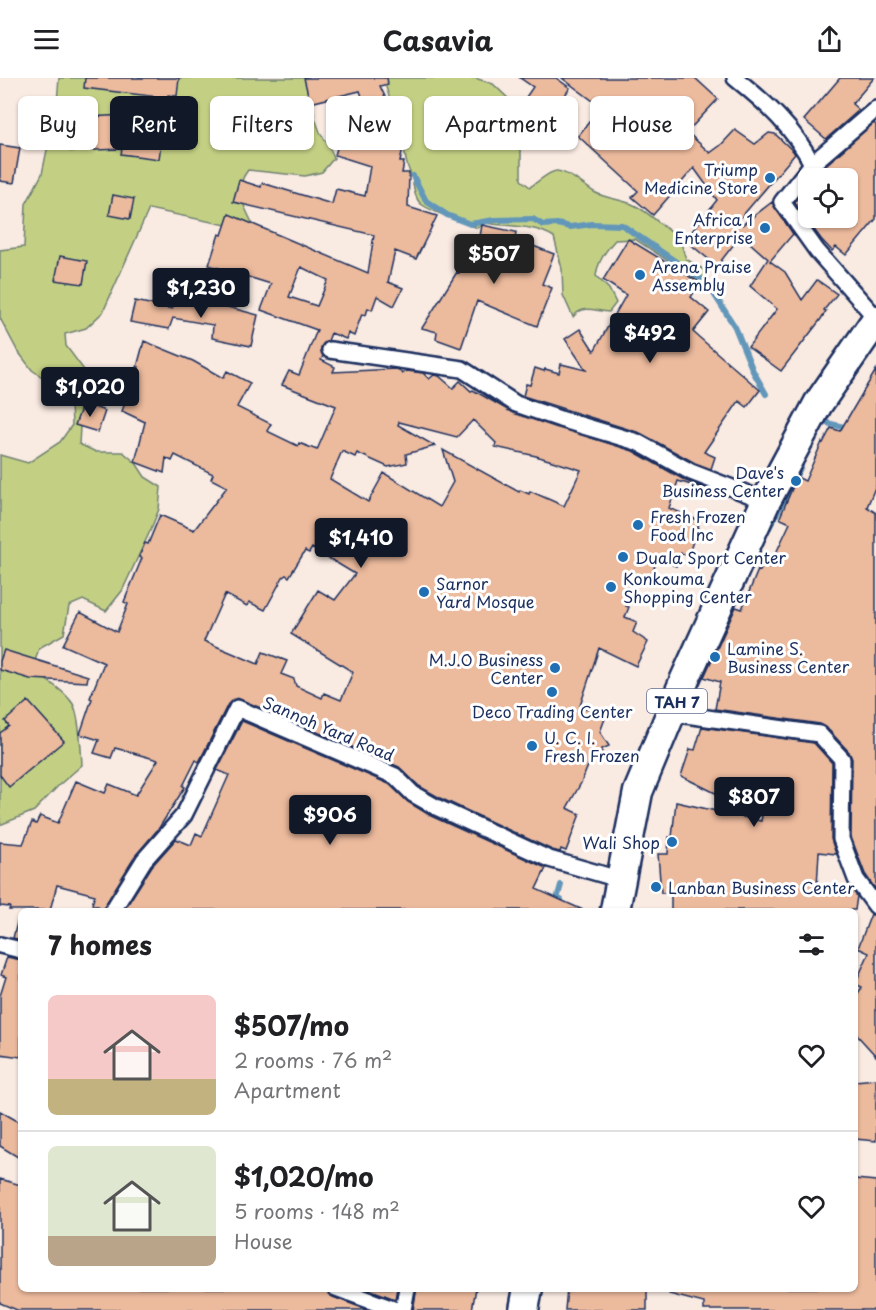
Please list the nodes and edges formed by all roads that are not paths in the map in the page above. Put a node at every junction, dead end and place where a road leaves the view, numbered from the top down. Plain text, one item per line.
1 (735, 78) edge
2 (876, 109) edge
3 (812, 164) junction
4 (876, 319) edge
5 (330, 350) dead end
6 (766, 501) junction
7 (672, 713) junction
8 (622, 880) junction
9 (876, 906) edge
10 (114, 908) edge
11 (615, 908) edge
12 (0, 945) edge
13 (18, 949) edge
14 (347, 1292) edge
15 (406, 1292) edge
16 (527, 1292) edge
17 (396, 1310) edge
18 (403, 1310) edge
19 (524, 1310) edge

1 - 3 street
2 - 3 street
3 - 4 street
4 - 6 highway, TAH 7
5 - 6 street
6 - 7 highway, TAH 7
7 - 8 highway, TAH 7
7 - 9 street
8 - 10 street, Sannoh Yard Road
8 - 11 highway, TAH 7
12 - 13 street
14 - 17 street
15 - 18 street
16 - 19 highway

